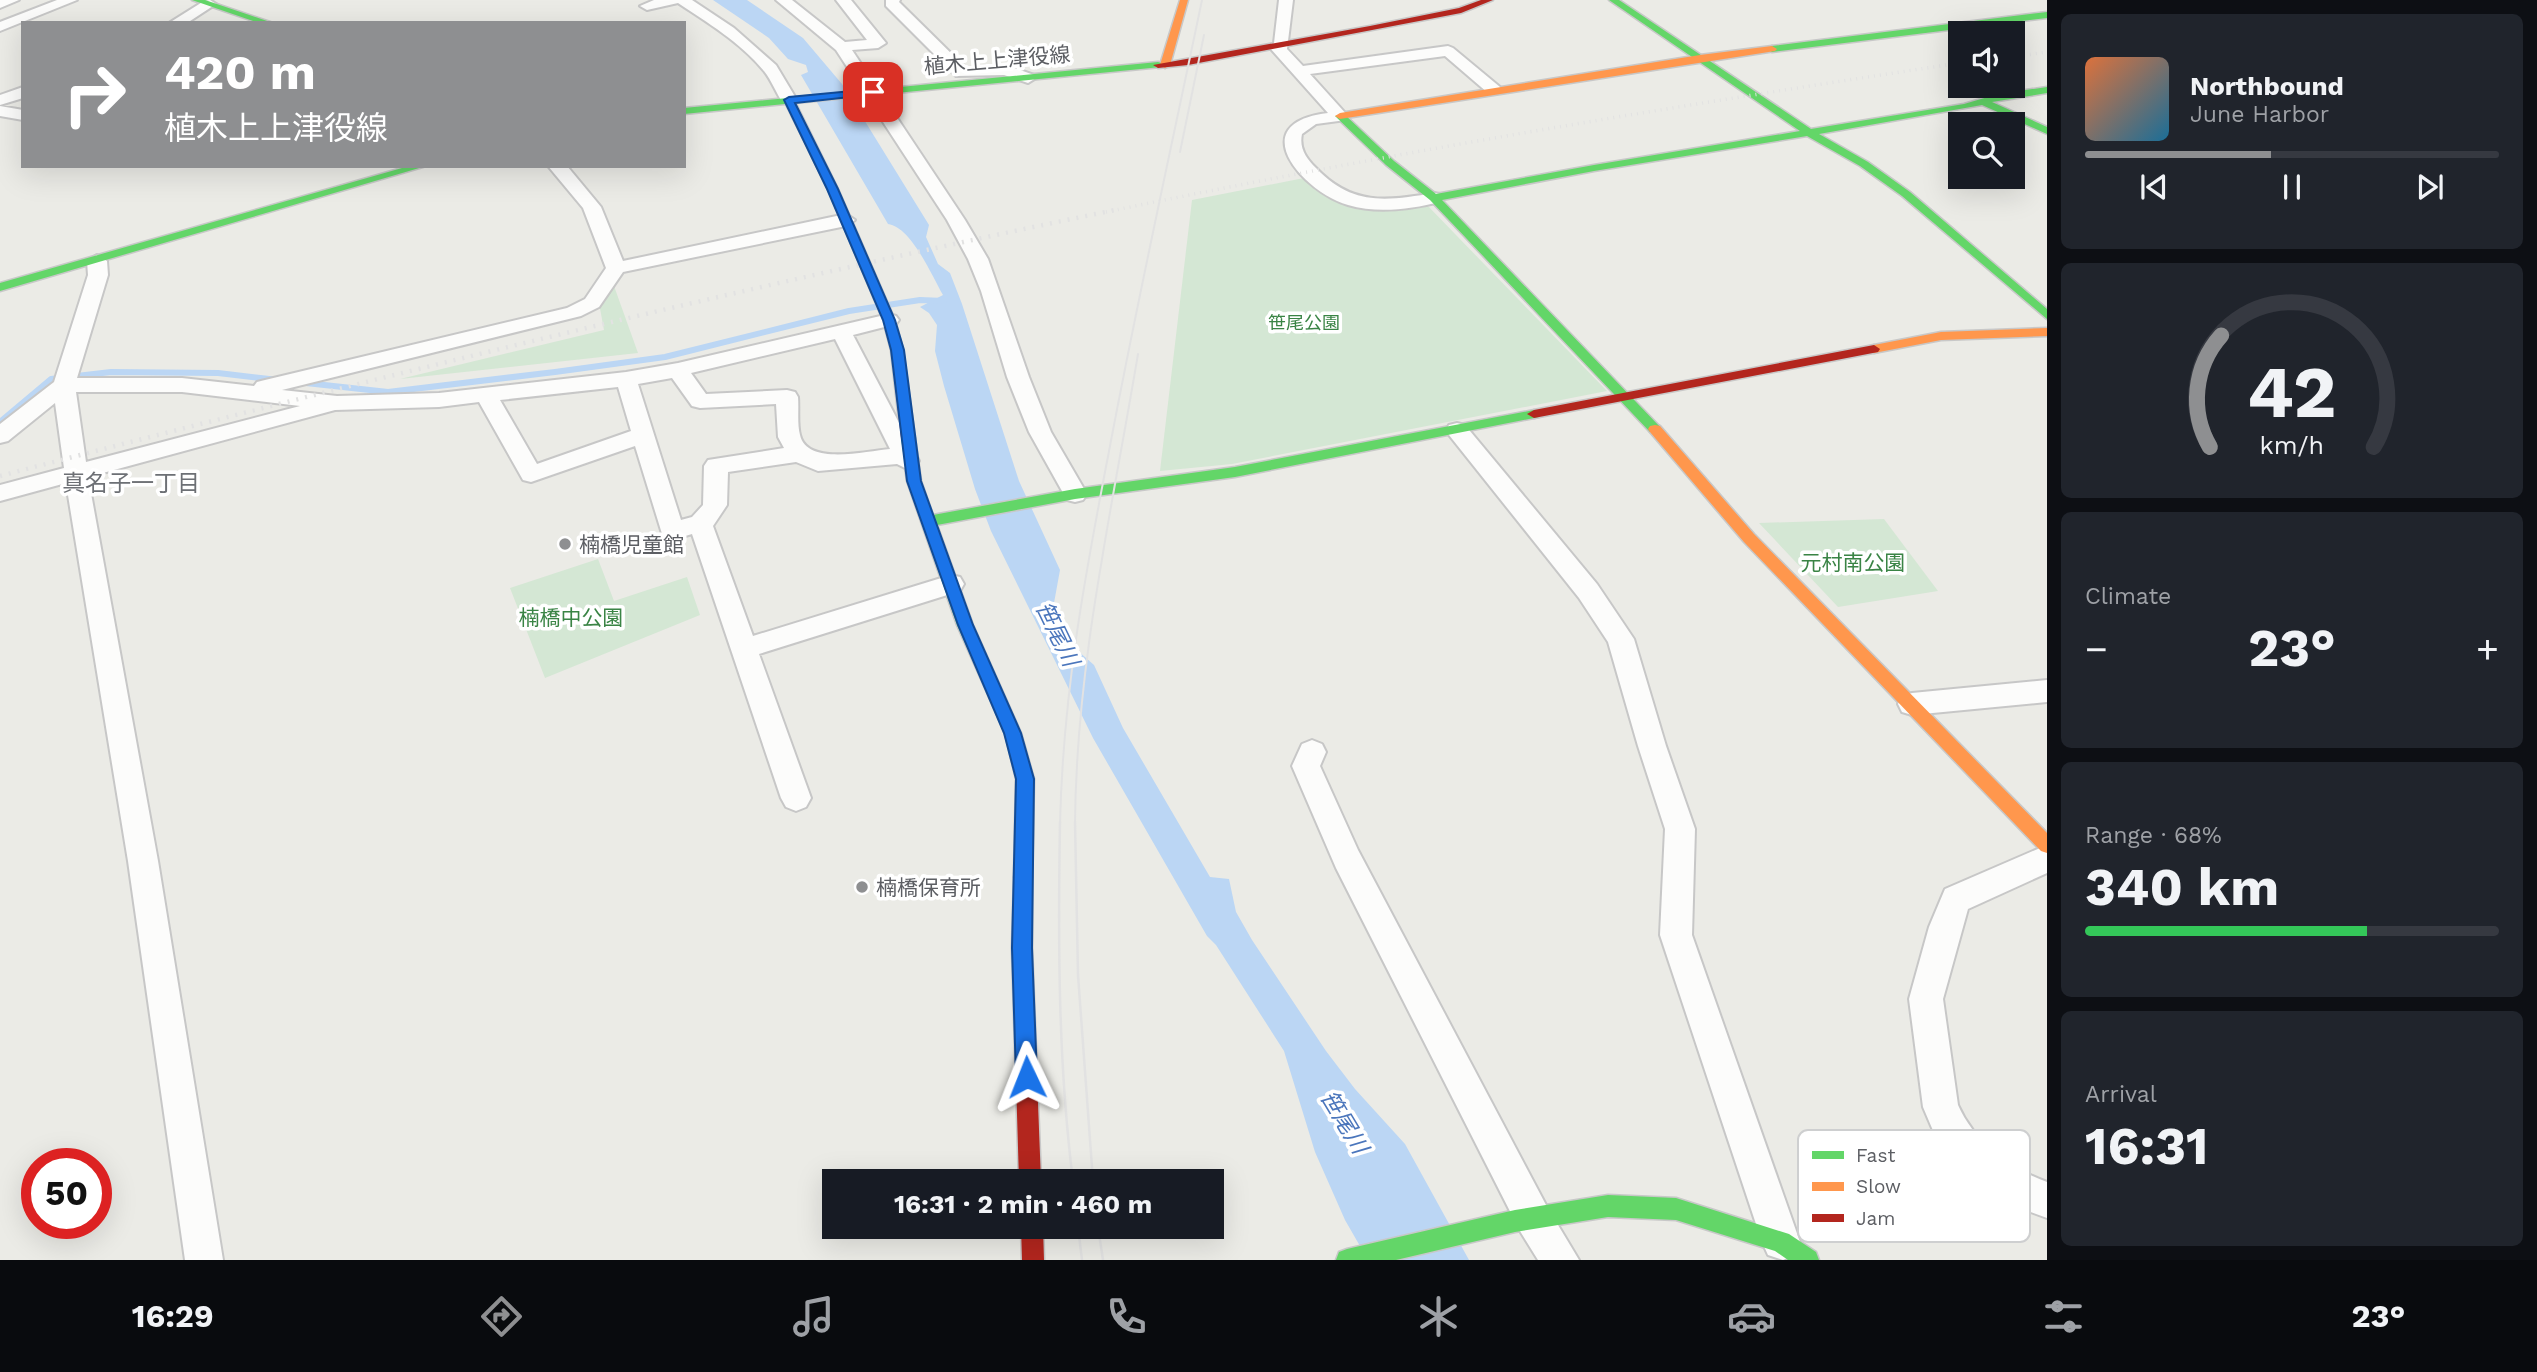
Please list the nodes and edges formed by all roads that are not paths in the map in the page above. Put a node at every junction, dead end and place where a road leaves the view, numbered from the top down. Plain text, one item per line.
1 (12, 0) edge
2 (70, 0) edge
3 (674, 0) edge
4 (682, 0) edge
5 (783, 0) edge
6 (843, 0) edge
7 (893, 0) edge
8 (1184, 0) edge
9 (1286, 0) edge
10 (1489, 0) edge
11 (1613, 0) edge
12 (202, 2) edge
13 (644, 3) edge
14 (0, 4) edge
15 (2047, 15) edge
16 (178, 21) edge
17 (263, 21) edge
18 (640, 21) edge
19 (0, 27) edge
20 (842, 47) junction
21 (1279, 47) junction
22 (1700, 58) junction
23 (1165, 65) junction
24 (1298, 71) junction
25 (1028, 78) junction
26 (1494, 90) junction
27 (2047, 90) edge
28 (21, 93) edge
29 (867, 93) junction
30 (793, 100) junction
31 (1, 102) edge
32 (1984, 102) junction
33 (686, 111) edge
34 (21, 116) edge
35 (1340, 116) junction
36 (2047, 131) edge
37 (1811, 134) junction
38 (414, 168) edge
39 (559, 168) edge
40 (1434, 198) junction
41 (846, 220) junction
42 (97, 261) junction
43 (616, 268) junction
44 (0, 287) edge
45 (2047, 315) edge
46 (889, 320) junction
47 (841, 331) junction
48 (2047, 332) edge
49 (678, 370) junction
50 (626, 379) junction
51 (64, 385) junction
52 (250, 391) junction
53 (486, 395) junction
54 (1628, 398) junction
55 (337, 403) junction
56 (1457, 430) junction
57 (643, 435) junction
58 (0, 436) edge
59 (799, 454) junction
60 (909, 464) junction
61 (76, 473) junction
62 (0, 493) edge
63 (1069, 495) junction
64 (928, 521) junction
65 (700, 523) junction
66 (951, 584) junction
67 (744, 649) junction
68 (2047, 691) edge
69 (1912, 704) junction
70 (1312, 752) dead end
71 (796, 798) dead end
72 (2047, 845) edge
73 (2047, 859) edge
74 (1951, 1130) edge
75 (1030, 1169) edge
76 (2030, 1194) edge
77 (2047, 1200) edge
78 (1524, 1220) junction
79 (1032, 1239) edge
80 (1782, 1242) junction
81 (204, 1260) edge
82 (1033, 1260) edge
83 (1347, 1260) edge
84 (1560, 1260) edge
85 (1808, 1260) edge

1 - 14 street
2 - 19 street
3 - 13 street
4 - 30 street
5 - 20 street
6 - 20 street
7 - 25 street
8 - 23 street
9 - 21 street
10 - 21 street, 植木上上津役線
11 - 22 street
12 - 16 street
12 - 17 street
13 - 18 street
15 - 22 street
20 - 29 street
21 - 23 street, 植木上上津役線
21 - 24 street
22 - 26 street
22 - 37 street
23 - 25 street, 植木上上津役線
24 - 26 street
24 - 35 street
25 - 29 street, 植木上上津役線
26 - 35 street
27 - 32 street
28 - 31 street
29 - 30 street, 植木上上津役線
29 - 63 street
30 - 33 street, 植木上上津役線
30 - 41 street
31 - 34 street
32 - 36 street
32 - 37 street
35 - 40 street
35 - 40 street
37 - 40 street
37 - 45 street
38 - 42 street
39 - 43 street
40 - 54 street
41 - 43 street
41 - 46 street
42 - 44 street
42 - 51 street
43 - 52 street
46 - 47 street
46 - 60 street
47 - 49 street
47 - 60 street
48 - 54 street
49 - 50 street
49 - 59 street
50 - 53 street
50 - 57 street
51 - 52 street
51 - 58 street
51 - 61 street
52 - 55 street
53 - 55 street
53 - 57 street
54 - 56 street
54 - 69 street
55 - 61 street
56 - 63 street
56 - 80 street
57 - 65 street
59 - 60 street
59 - 65 street
60 - 64 street
61 - 62 street
61 - 81 street
63 - 64 street
64 - 66 street
65 - 67 street
66 - 67 street
66 - 75 street
67 - 71 street
68 - 69 street
69 - 72 street
70 - 78 street
73 - 74 street
76 - 77 street
78 - 80 street
78 - 83 street
78 - 84 street
79 - 82 street
80 - 85 street

